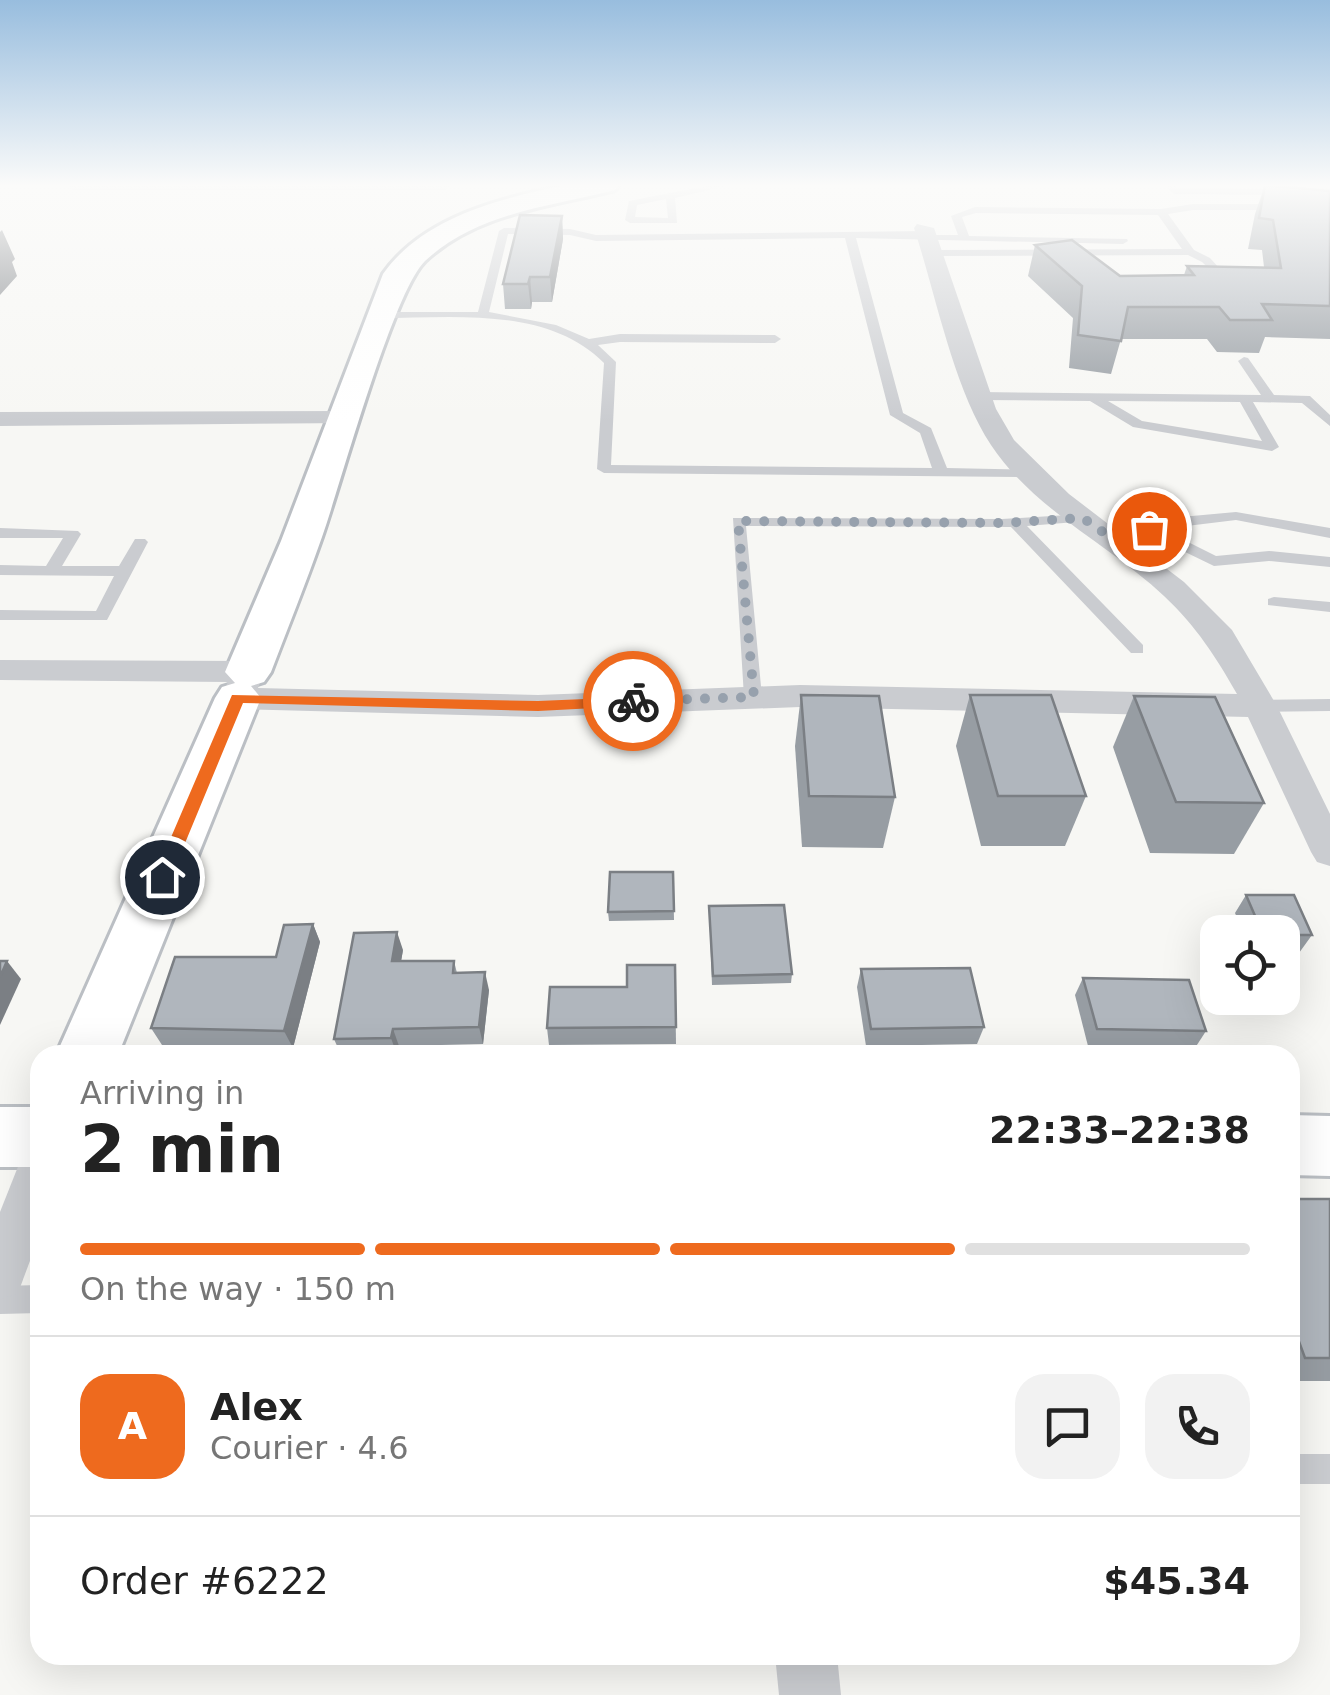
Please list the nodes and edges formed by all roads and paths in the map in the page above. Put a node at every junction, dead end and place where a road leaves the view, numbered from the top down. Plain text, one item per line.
1 (407, 264) edge
2 (496, 264) edge
3 (857, 264) edge
4 (936, 264) edge
5 (1205, 264) edge
6 (1208, 294) edge
7 (379, 315) junction
8 (483, 316) junction
9 (775, 339) dead end
10 (586, 343) junction
11 (1244, 361) dead end
12 (980, 396) junction
13 (1091, 397) junction
14 (1244, 398) junction
15 (1270, 399) junction
16 (1304, 399) junction
17 (1330, 399) edge
18 (343, 418) junction
19 (0, 419) edge
20 (1330, 422) edge
21 (940, 472) junction
22 (1030, 473) junction
23 (1083, 518) junction
24 (1015, 522) junction
25 (1149, 529) junction
26 (1330, 533) edge
27 (0, 534) edge
28 (1114, 540) junction
29 (140, 542) dead end
30 (1330, 562) edge
31 (0, 570) edge
32 (51, 570) junction
33 (124, 571) junction
34 (1274, 602) dead end
35 (1330, 607) edge
36 (0, 615) edge
37 (1137, 649) dead end
38 (0, 670) edge
39 (243, 686) junction
40 (754, 697) junction
41 (1330, 705) edge
42 (1260, 706) junction
43 (1321, 814) edge
44 (1330, 852) edge
45 (91, 1045) edge
46 (0, 1137) edge
47 (30, 1137) edge
48 (1300, 1146) edge
49 (1330, 1146) edge
50 (30, 1196) edge
51 (0, 1275) edge
52 (0, 1300) edge
53 (30, 1300) edge
54 (1300, 1469) edge
55 (1330, 1469) edge
56 (807, 1665) edge
57 (810, 1695) edge

1 - 7 street
2 - 8 lane
3 - 21 lane
4 - 12 street
5 - 6 lane
7 - 8 lane
7 - 18 street
8 - 10 lane
9 - 10 lane
10 - 21 lane
11 - 15 lane
12 - 13 lane
12 - 22 street
13 - 14 lane
13 - 14 lane
14 - 15 lane
15 - 16 lane
16 - 17 lane
16 - 20 lane
18 - 19 street
18 - 39 street
21 - 22 lane
22 - 23 street
23 - 24 lane
23 - 28 street
24 - 37 lane
24 - 40 lane
25 - 26 lane
25 - 28 lane
25 - 30 lane
27 - 32 lane
28 - 42 street
29 - 33 lane
31 - 32 lane
32 - 33 lane
33 - 36 lane
34 - 35 lane
38 - 39 street
39 - 40 street
39 - 45 street
40 - 42 street
41 - 42 lane
42 - 43 street
43 - 44 street
46 - 47 street
48 - 49 street
50 - 51 street
52 - 53 lane
54 - 55 lane
56 - 57 street

